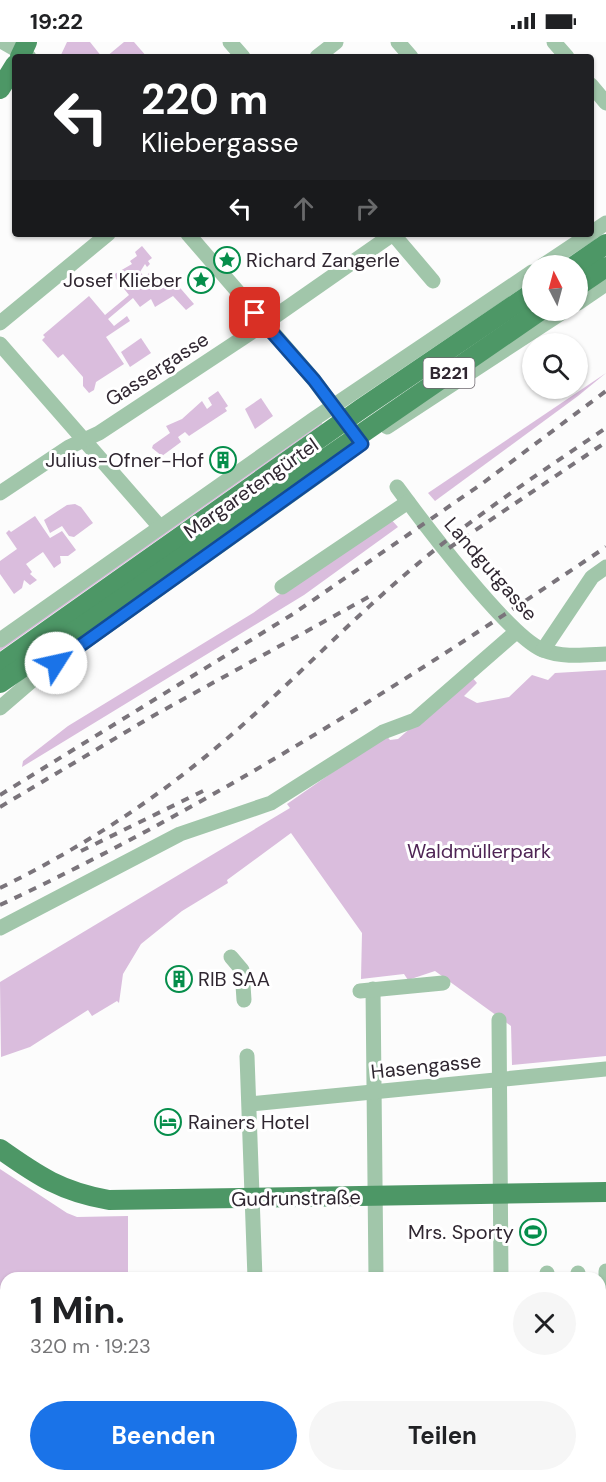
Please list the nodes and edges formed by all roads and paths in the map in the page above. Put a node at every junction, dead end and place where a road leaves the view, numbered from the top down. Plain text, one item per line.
1 (3, 42) edge
2 (230, 42) edge
3 (336, 42) edge
4 (398, 42) edge
5 (554, 42) edge
6 (21, 54) edge
7 (240, 54) edge
8 (321, 54) edge
9 (408, 54) edge
10 (564, 54) edge
11 (12, 71) edge
12 (0, 89) edge
13 (104, 237) edge
14 (191, 237) edge
15 (389, 237) edge
16 (396, 237) edge
17 (571, 239) edge
18 (606, 244) edge
19 (554, 255) edge
20 (588, 256) edge
21 (606, 267) edge
22 (588, 279) edge
23 (522, 280) edge
24 (433, 281) dead end
25 (606, 284) edge
26 (588, 296) edge
27 (522, 300) edge
28 (523, 321) edge
29 (549, 321) edge
30 (0, 323) edge
31 (264, 324) junction
32 (0, 344) edge
33 (349, 427) junction
34 (85, 439) junction
35 (397, 487) dead end
36 (0, 493) edge
37 (408, 502) junction
38 (267, 510) junction
39 (160, 527) junction
40 (606, 567) edge
41 (282, 587) dead end
42 (516, 632) junction
43 (0, 640) edge
44 (543, 650) junction
45 (606, 654) edge
46 (0, 664) edge
47 (26, 665) junction
48 (0, 683) edge
49 (0, 689) edge
50 (0, 708) edge
51 (0, 928) edge
52 (231, 957) dead end
53 (443, 983) dead end
54 (244, 1000) dead end
55 (499, 1020) dead end
56 (247, 1056) dead end
57 (606, 1069) edge
58 (499, 1080) junction
59 (375, 1092) junction
60 (250, 1104) junction
61 (0, 1149) edge
62 (606, 1192) edge
63 (500, 1195) junction
64 (375, 1197) junction
65 (253, 1199) junction
66 (606, 1271) edge
67 (255, 1272) edge
68 (376, 1272) edge
69 (501, 1272) edge
70 (606, 1297) edge
71 (257, 1482) edge
72 (296, 1482) edge
73 (304, 1482) edge
74 (379, 1482) edge

1 - 6 street
2 - 7 street
3 - 8 street
4 - 9 street
5 - 10 street
11 - 12 main road
13 - 30 street
14 - 31 street
15 - 31 street, Gassergasse
16 - 24 street
17 - 19 street
18 - 20 main road
21 - 22 main road
23 - 33 street, Margaretengürtel
25 - 26 street
27 - 33 main road, Margaretengürtel / B221
28 - 33 main road, Margaretengürtel / B221
29 - 33 street, Margaretengürtel
31 - 33 street
31 - 34 street, Gassergasse
32 - 34 street
33 - 38 main road, Margaretengürtel / B221
33 - 39 street, Margaretengürtel
33 - 46 main road, Margaretengürtel / B221
34 - 36 street, Gassergasse
34 - 39 street
35 - 37 street, Landgutgasse
37 - 41 street
37 - 42 street, Landgutgasse
38 - 47 main road, Margaretengürtel / B221
38 - 50 street, Margaretengürtel
39 - 43 street, Margaretengürtel
40 - 44 street
42 - 44 street, Landgutgasse
42 - 51 street
44 - 45 street, Landgutgasse
47 - 48 main road, Margaretengürtel / B221
47 - 49 main road
52 - 54 street
53 - 59 street
55 - 58 street
56 - 60 street
57 - 58 street, Hasengasse
58 - 59 street, Hasengasse
58 - 63 street
59 - 60 street, Hasengasse
59 - 64 street
60 - 65 street
61 - 65 main road, Gudrunstraße
62 - 63 main road, Gudrunstraße
63 - 64 main road, Gudrunstraße
63 - 69 street
64 - 65 main road, Gudrunstraße
64 - 68 street
65 - 67 street
66 - 70 street
71 - 72 street
73 - 74 street

